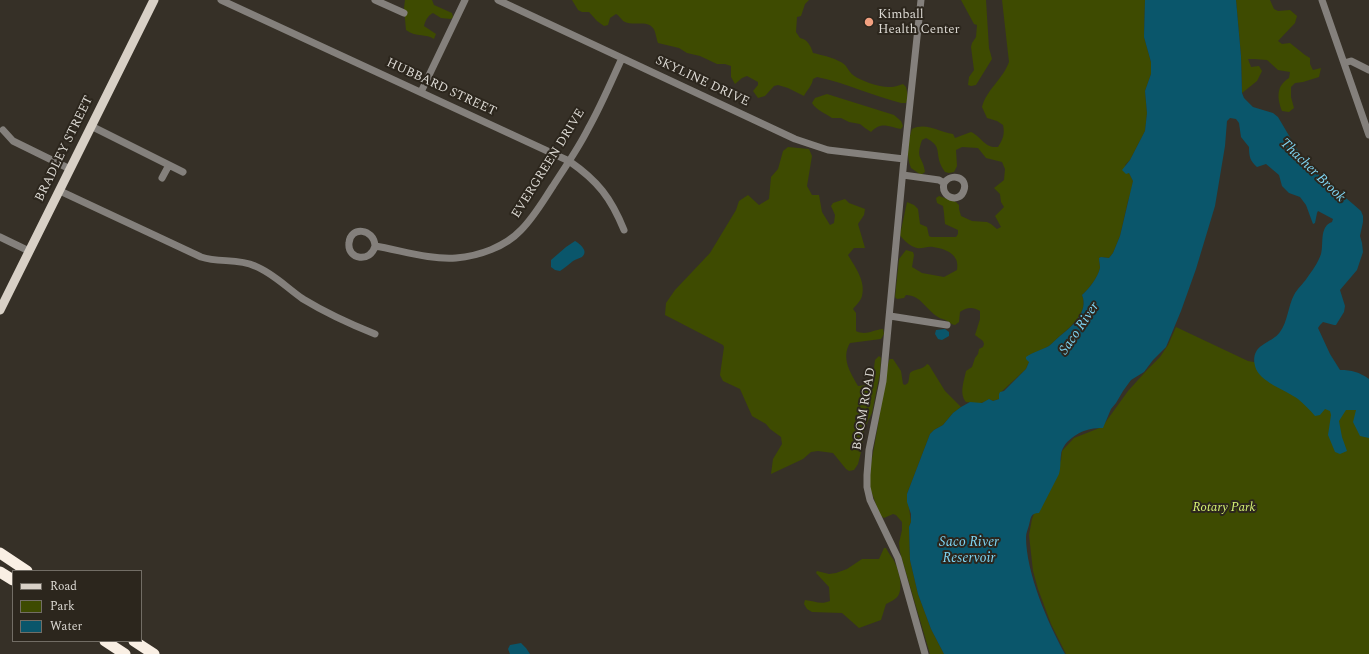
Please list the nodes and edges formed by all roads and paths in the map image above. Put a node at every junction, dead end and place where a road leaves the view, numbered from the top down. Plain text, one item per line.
1 (154, 0) edge
2 (221, 0) edge
3 (375, 0) edge
4 (465, 0) edge
5 (498, 0) edge
6 (921, 0) edge
7 (1322, 0) edge
8 (404, 13) dead end
9 (622, 58) junction
10 (1344, 63) junction
11 (1369, 70) edge
12 (421, 92) junction
13 (91, 126) junction
14 (3, 130) dead end
15 (1369, 135) edge
16 (904, 159) junction
17 (569, 161) junction
18 (169, 165) junction
19 (70, 169) junction
20 (183, 172) dead end
21 (903, 175) junction
22 (162, 178) dead end
23 (944, 183) dead end
24 (60, 191) junction
25 (624, 230) dead end
26 (0, 237) edge
27 (375, 246) dead end
28 (29, 251) junction
29 (0, 310) edge
30 (890, 316) junction
31 (947, 325) dead end
32 (374, 334) dead end
33 (0, 553) edge
34 (26, 570) edge
35 (0, 572) edge
36 (12, 579) edge
37 (107, 642) edge
38 (136, 642) edge
39 (125, 654) edge
40 (154, 654) edge
41 (925, 654) edge

1 - 13 main road, BRADLEY STREET
2 - 12 street, HUBBARD STREET
3 - 8 street
4 - 12 street
5 - 9 street, SKYLINE DRIVE
6 - 16 street, BOOM ROAD
7 - 10 street
9 - 16 street, SKYLINE DRIVE
9 - 17 street, EVERGREEN DRIVE
10 - 11 street
10 - 15 street
12 - 17 street, HUBBARD STREET
13 - 18 street
13 - 19 main road, BRADLEY STREET
14 - 19 street
16 - 21 street, BOOM ROAD
17 - 25 street, HUBBARD STREET
17 - 27 street, EVERGREEN DRIVE
18 - 20 street
18 - 22 street
19 - 24 main road, BRADLEY STREET
21 - 23 street
21 - 30 street, BOOM ROAD
24 - 28 main road, BRADLEY STREET
24 - 32 street
26 - 28 street
28 - 29 main road, BRADLEY STREET
30 - 31 street
30 - 41 street, BOOM ROAD
33 - 34 highway
35 - 36 highway
37 - 39 highway
38 - 40 highway

